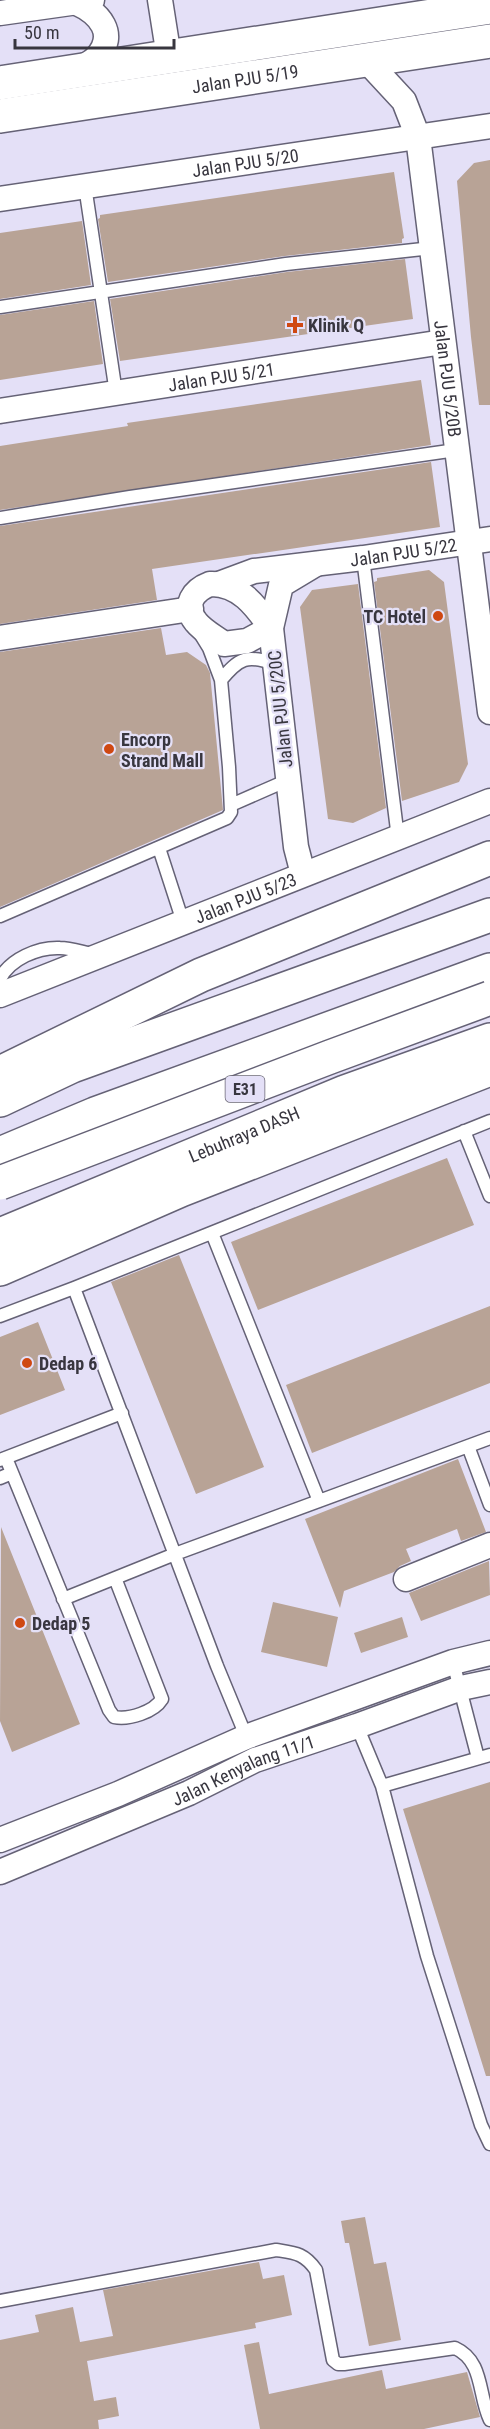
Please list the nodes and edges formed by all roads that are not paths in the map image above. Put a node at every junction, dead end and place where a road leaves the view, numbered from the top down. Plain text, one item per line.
1 (160, 0) edge
2 (84, 1) edge
3 (478, 6) edge
4 (0, 14) edge
5 (486, 42) edge
6 (169, 57) junction
7 (366, 60) junction
8 (75, 71) junction
9 (0, 83) edge
10 (0, 116) edge
11 (490, 126) edge
12 (418, 137) junction
13 (85, 186) junction
14 (0, 199) edge
15 (432, 248) junction
16 (100, 293) junction
17 (0, 308) edge
18 (443, 342) junction
19 (116, 393) junction
20 (0, 411) edge
21 (456, 450) junction
22 (0, 518) edge
23 (479, 541) edge
24 (363, 558) junction
25 (316, 564) junction
26 (219, 584) junction
27 (194, 616) junction
28 (271, 628) junction
29 (0, 638) edge
30 (275, 664) junction
31 (221, 680) junction
32 (490, 712) edge
33 (288, 780) junction
34 (490, 801) edge
35 (231, 805) junction
36 (398, 838) junction
37 (159, 848) junction
38 (490, 858) edge
39 (303, 874) junction
40 (490, 915) edge
41 (0, 916) edge
42 (183, 922) junction
43 (100, 955) junction
44 (490, 970) edge
45 (0, 979) edge
46 (0, 995) edge
47 (490, 998) edge
48 (490, 1040) edge
49 (490, 1069) edge
50 (0, 1073) edge
51 (0, 1100) edge
52 (95, 1114) junction
53 (490, 1120) edge
54 (465, 1131) junction
55 (0, 1154) edge
56 (0, 1184) edge
57 (490, 1196) edge
58 (212, 1233) junction
59 (0, 1235) edge
60 (0, 1269) edge
61 (74, 1288) junction
62 (0, 1316) edge
63 (122, 1413) junction
64 (490, 1438) edge
65 (468, 1446) junction
66 (3, 1459) edge
67 (6, 1476) edge
68 (488, 1491) edge
69 (318, 1501) junction
70 (490, 1505) edge
71 (490, 1545) edge
72 (175, 1554) junction
73 (115, 1578) junction
74 (406, 1579) dead end
75 (63, 1599) junction
76 (490, 1653) edge
77 (453, 1662) junction
78 (490, 1682) edge
79 (461, 1688) junction
80 (357, 1726) junction
81 (246, 1737) junction
82 (490, 1755) edge
83 (477, 1758) junction
84 (255, 1760) junction
85 (382, 1786) junction
86 (0, 1840) edge
87 (0, 1872) edge
88 (490, 2144) edge
89 (0, 2301) edge
90 (490, 2420) edge

1 - 6 street
2 - 4 street
2 - 8 street
3 - 6 main road
5 - 7 main road, Jalan PJU 5/19
6 - 8 main road
7 - 10 main road, Jalan PJU 5/19
7 - 12 street, Jalan PJU 5/20B
8 - 9 main road
11 - 12 street, Jalan PJU 5/20
12 - 13 street, Jalan PJU 5/20
12 - 15 street, Jalan PJU 5/20B
13 - 14 street, Jalan PJU 5/20
13 - 16 lane
15 - 16 lane
15 - 18 street, Jalan PJU 5/20B
16 - 17 lane
16 - 19 lane
18 - 19 street, Jalan PJU 5/21
18 - 21 street, Jalan PJU 5/20B
19 - 20 street, Jalan PJU 5/21
21 - 22 lane
21 - 23 street, Jalan PJU 5/20B
23 - 24 street, Jalan PJU 5/22
23 - 32 street, Jalan PJU 5/20B
24 - 25 street, Jalan PJU 5/22
24 - 36 lane
25 - 26 street, Jalan PJU 5/22
25 - 28 street, Jalan PJU 5/20C
26 - 27 street, Jalan PJU 5/22
26 - 28 street
27 - 28 street
27 - 29 street
27 - 31 lane
28 - 30 street, Jalan PJU 5/20C
30 - 31 lane
30 - 33 street, Jalan PJU 5/20C
31 - 35 lane
33 - 35 lane
33 - 39 street, Jalan PJU 5/20C
34 - 36 street, Jalan PJU 5/23
35 - 37 lane
36 - 39 street, Jalan PJU 5/23
37 - 41 lane
37 - 42 lane
38 - 50 main road
39 - 42 street, Jalan PJU 5/23
40 - 51 main road
42 - 43 street, Jalan PJU 5/23
43 - 45 lane
43 - 46 street, Jalan PJU 5/23
44 - 52 main road
47 - 56 main road, E31, bridge
48 - 59 main road, Lebuhraya DASH / E31
49 - 60 main road
52 - 55 main road
52 - 56 main road
53 - 54 lane
54 - 57 lane
54 - 58 lane
58 - 61 lane
58 - 69 lane
61 - 62 lane
61 - 63 lane
63 - 66 lane
63 - 72 lane
64 - 65 lane
65 - 68 lane
65 - 69 lane
66 - 67 lane
67 - 75 lane
68 - 70 lane
69 - 72 lane
71 - 74 street
72 - 73 lane
72 - 81 lane
73 - 75 lane
73 - 75 lane
76 - 77 street, Jalan Kenyalang 11/1
77 - 79 lane
77 - 81 street, Jalan Kenyalang 11/1
78 - 79 street, Jalan Kenyalang 11/1
79 - 80 street, Jalan Kenyalang 11/1
79 - 83 lane
80 - 84 street, Jalan Kenyalang 11/1
80 - 85 lane
81 - 84 lane
81 - 86 street, Jalan Kenyalang 11/1
82 - 83 lane
83 - 85 lane
84 - 87 street, Jalan Kenyalang 11/1
85 - 88 lane
89 - 90 lane

